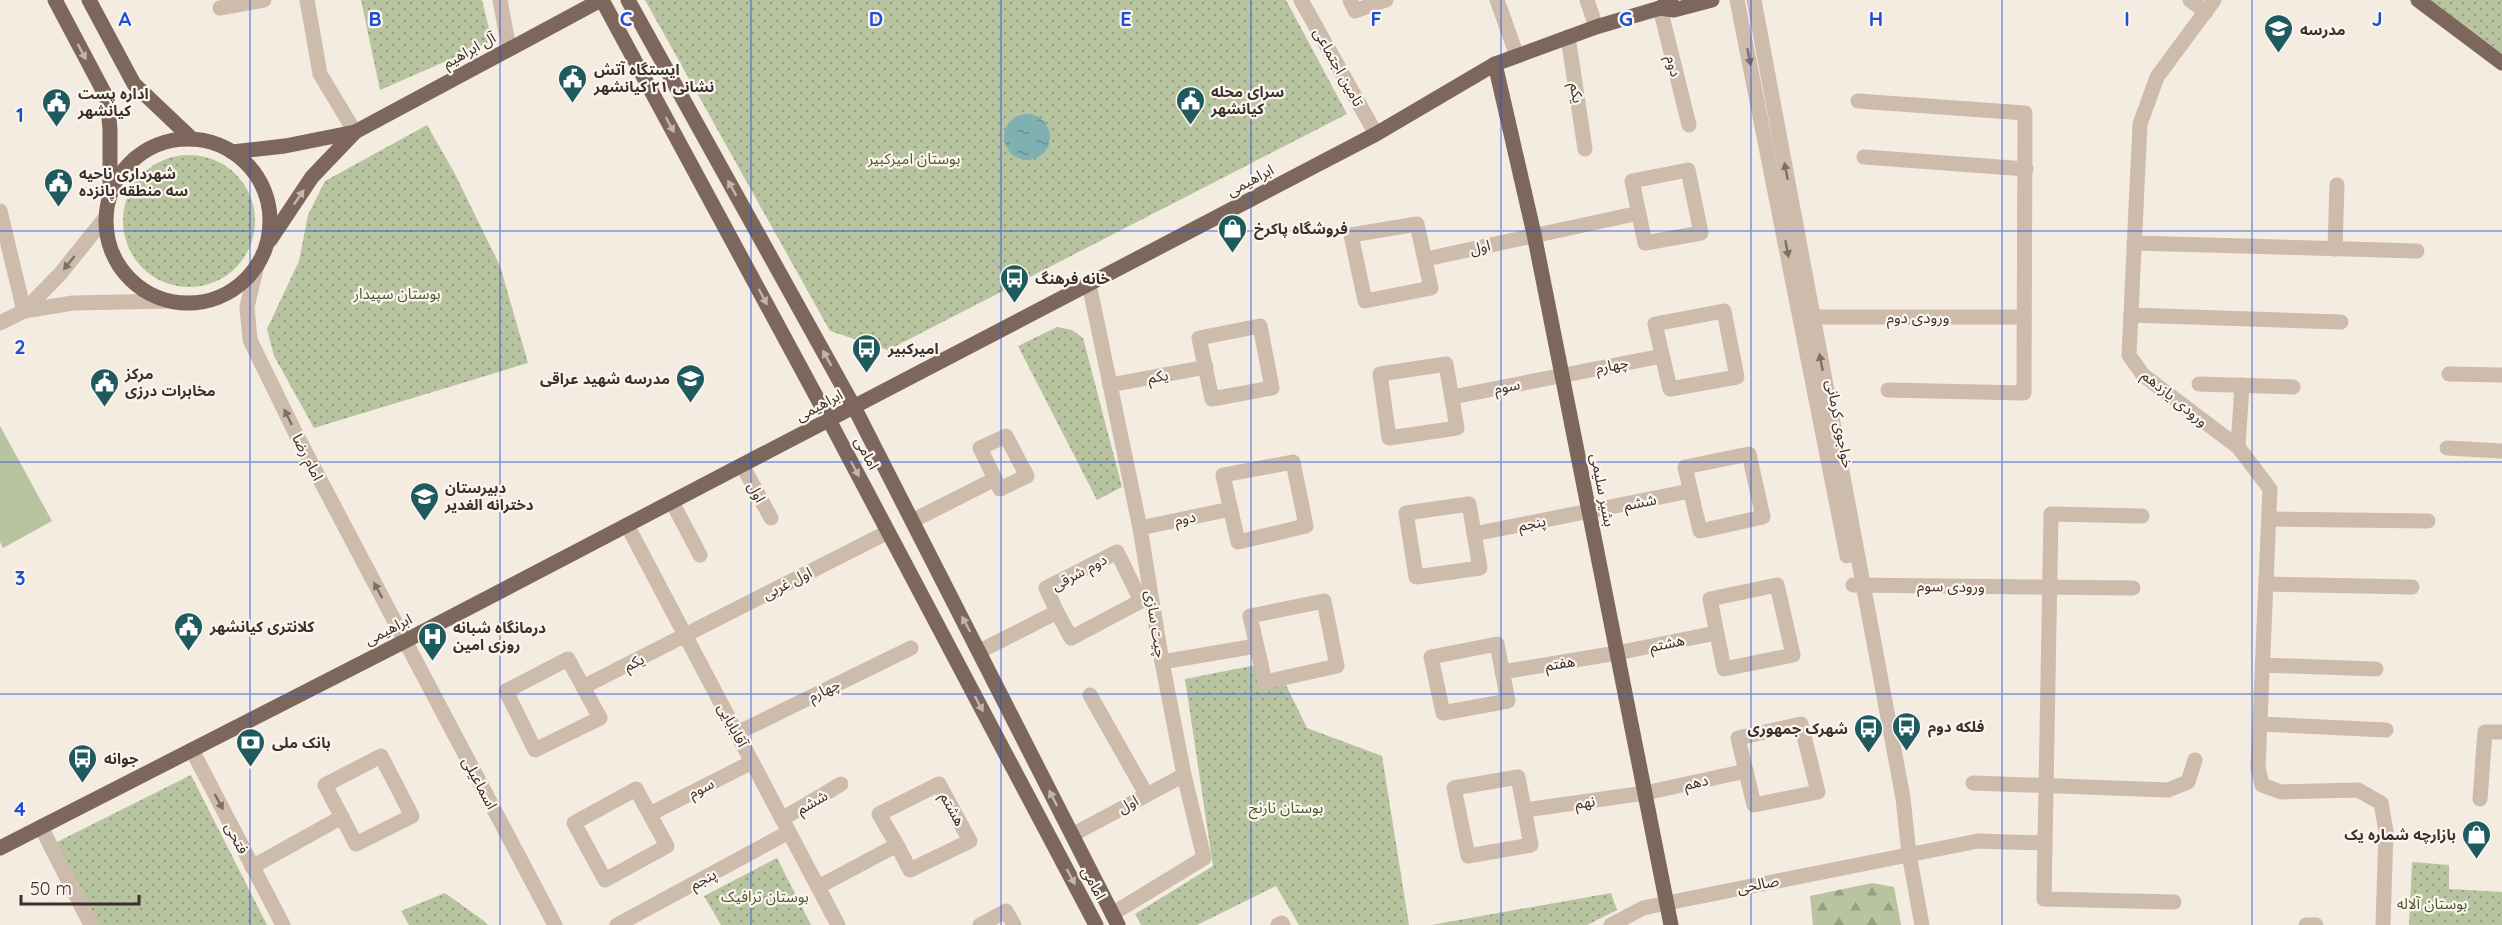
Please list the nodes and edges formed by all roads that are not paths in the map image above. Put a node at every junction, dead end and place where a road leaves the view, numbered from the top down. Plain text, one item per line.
1 (55, 0) edge
2 (89, 0) edge
3 (264, 0) edge
4 (307, 0) edge
5 (500, 0) edge
6 (601, 0) edge
7 (628, 0) edge
8 (1301, 0) edge
9 (1350, 0) edge
10 (1386, 0) edge
11 (1497, 0) edge
12 (1587, 0) edge
13 (1712, 0) edge
14 (1737, 0) edge
15 (1754, 0) edge
16 (2190, 0) edge
17 (2418, 0) edge
18 (1665, 4) edge
19 (2210, 6) edge
20 (220, 8) dead end
21 (1596, 27) junction
22 (1568, 37) junction
23 (509, 48) junction
24 (1517, 56) junction
25 (2502, 63) edge
26 (1495, 64) junction
27 (1858, 101) dead end
28 (1689, 125) dead end
29 (356, 132) junction
30 (1376, 134) junction
31 (192, 139) junction
32 (1585, 149) dead end
33 (232, 152) junction
34 (1864, 157) dead end
35 (2026, 168) junction
36 (2337, 185) dead end
37 (110, 196) junction
38 (0, 211) edge
39 (1639, 213) junction
40 (106, 217) junction
41 (1534, 234) junction
42 (2134, 243) junction
43 (267, 245) junction
44 (2335, 249) junction
45 (2416, 251) dead end
46 (1426, 259) junction
47 (257, 265) junction
48 (1089, 284) junction
49 (170, 301) junction
50 (24, 311) junction
51 (2131, 315) junction
52 (1813, 317) junction
53 (2024, 317) junction
54 (2341, 322) dead end
55 (0, 323) edge
56 (1662, 356) junction
57 (1206, 368) junction
58 (2449, 374) dead end
59 (1562, 375) junction
60 (2502, 375) edge
61 (2199, 384) dead end
62 (1110, 385) junction
63 (2242, 385) junction
64 (2293, 387) dead end
65 (1888, 390) dead end
66 (1452, 397) junction
67 (854, 407) junction
68 (829, 420) junction
69 (2238, 447) junction
70 (2448, 448) dead end
71 (2502, 451) edge
72 (742, 465) junction
73 (995, 479) dead end
74 (1690, 491) junction
75 (672, 502) junction
76 (1231, 509) junction
77 (1590, 512) junction
78 (2142, 516) dead end
79 (771, 518) dead end
80 (2269, 519) junction
81 (2428, 520) dead end
82 (912, 522) junction
83 (627, 525) junction
84 (1140, 528) junction
85 (888, 532) junction
86 (1474, 534) junction
87 (700, 555) dead end
88 (2266, 584) junction
89 (1858, 585) junction
90 (2049, 587) junction
91 (2412, 587) dead end
92 (2133, 588) dead end
93 (1058, 612) junction
94 (1716, 633) junction
95 (686, 636) junction
96 (405, 641) junction
97 (1256, 646) junction
98 (911, 648) dead end
99 (980, 651) junction
100 (1617, 653) junction
101 (1162, 662) junction
102 (2262, 665) junction
103 (2376, 669) dead end
104 (1502, 672) junction
105 (583, 687) junction
106 (1090, 695) dead end
107 (2260, 724) junction
108 (2386, 730) dead end
109 (2502, 732) edge
110 (736, 733) junction
111 (192, 750) junction
112 (2195, 760) dead end
113 (752, 762) junction
114 (1746, 771) junction
115 (1184, 775) junction
116 (1973, 783) dead end
117 (841, 784) dead end
118 (2046, 785) junction
119 (1646, 793) junction
120 (1146, 794) junction
121 (2480, 799) dead end
122 (1525, 810) junction
123 (650, 814) junction
124 (342, 817) junction
125 (786, 826) junction
126 (41, 828) junction
127 (1072, 835) junction
128 (2045, 843) junction
129 (897, 844) junction
130 (0, 848) edge
131 (1909, 854) junction
132 (252, 867) junction
133 (818, 887) junction
134 (2174, 902) dead end
135 (1667, 903) junction
136 (1115, 919) edge
137 (91, 925) edge
138 (283, 925) edge
139 (555, 925) edge
140 (617, 925) edge
141 (838, 925) edge
142 (980, 925) edge
143 (1014, 925) edge
144 (1096, 925) edge
145 (1278, 925) edge
146 (1283, 925) edge
147 (1611, 925) edge
148 (1671, 925) edge
149 (1922, 925) edge
150 (2306, 925) edge
151 (2316, 925) edge
152 (2383, 925) edge

1 -> 37 main road
2 - 31 main road
3 - 20 street
4 - 29 street
5 - 23 street
6 - 23 main road, آل ابراهیم
6 -> 68 main road, امامی
67 -> 7 main road, امامی
8 - 30 street, تامین اجتماعی
9 - 10 street
11 - 24 street
12 - 21 street
13 - 18 main road, ابراهیمی
14 -> 89 street, خواجوی کرمانی
52 -> 15 street, خواجوی کرمانی
16 - 19 street
17 - 25 main road
18 - 21 main road, ابراهیمی
18 - 28 street, دوم
19 - 42 street, ورودی یازدهم
21 - 22 main road, ابراهیمی
22 - 24 main road, ابراهیمی
22 - 32 street, یکم
23 - 29 main road, آل ابراهیم
24 - 26 main road, ابراهیمی
26 - 30 main road, ابراهیمی
26 - 41 main road, بشیر سلیمی
27 - 35 street
29 - 33 main road
43 -> 29 main road
30 - 48 main road, ابراهیمی
31 - 33 main road
31 - 37 main road
33 - 43 main road
34 - 35 street
35 - 53 street
36 - 44 street
37 - 40 main road
38 - 50 street
39 - 39 street
39 - 41 street
40 - 49 main road
40 -> 50 street
41 - 46 street, اول
41 - 59 main road, بشیر سلیمی
42 - 44 street
42 - 51 street, ورودی یازدهم
43 - 47 main road
44 - 45 street
46 - 46 street
47 - 49 main road
96 -> 47 street, امام رضا
48 - 62 street, چیت سازی
48 - 67 main road, ابراهیمی
49 - 50 street
50 - 55 street
51 - 54 street
51 - 69 street, ورودی یازدهم
52 - 53 street, ورودی دوم
89 -> 52 street, خواجوی کرمانی
53 - 65 street
56 - 56 street
56 - 59 street, چهارم
57 - 57 street
57 - 62 street, یکم
58 - 60 street
59 - 66 street, سوم
59 - 77 main road, بشیر سلیمی
61 - 63 street
62 - 84 street, چیت سازی
63 - 64 street
63 - 69 street
66 - 66 street
67 - 68 main road, ابراهیمی
67 - 82 main road, امامی
68 - 72 main road, ابراهیمی
68 -> 85 main road, امامی
69 - 80 street, ورودی یازدهم
70 - 71 street
72 - 75 main road, ابراهیمی
72 - 79 street, اول
73 - 82 street
74 - 74 street
74 - 77 street, ششم
75 - 83 main road, ابراهیمی
75 - 87 street
76 - 76 street
76 - 84 street, دوم
77 - 86 street, پنجم
77 - 100 main road, بشیر سلیمی
78 - 90 street
80 - 81 street
80 - 88 street, ورودی یازدهم
82 - 85 main road
99 -> 82 main road, امامی
83 - 95 street, آقابابایی
83 - 96 main road, ابراهیمی
84 - 101 street, چیت سازی
85 - 95 street, اول غربی
85 -> 144 main road, امامی
86 - 86 street
88 - 91 street
88 - 102 street, ورودی یازدهم
89 - 90 street, ورودی سوم
89 - 131 street, خواجوی کرمانی
90 - 92 street, ورودی سوم
90 - 118 street
93 - 93 street, دوم شرقی
93 - 99 street, دوم شرقی
94 - 94 street
94 - 100 street, هشتم
95 - 105 street, یکم
95 - 110 street, آقابابایی
96 - 111 main road, ابراهیمی
96 - 139 street, اسماعیلی
97 - 97 street
97 - 101 street
98 - 110 street, چهارم
127 -> 99 main road, امامی
100 - 104 street, هفتم
100 - 119 main road, بشیر سلیمی
101 - 115 street, چیت سازی
102 - 103 street
102 - 107 street, ورودی یازدهم
104 - 104 street
105 - 105 street
106 - 120 street
107 - 108 street
107 - 152 street, ورودی یازدهم
109 - 121 street
110 - 113 street, آقابابایی
111 - 126 main road, ابراهیمی
111 -> 132 street, فتحی
112 - 118 street
113 - 123 street, سوم
113 - 125 street, آقابابایی
114 - 114 street
114 - 119 street, دهم
115 - 120 street, اول
115 - 136 street, چیت سازی
116 - 118 street
117 - 125 street, ششم
118 - 128 street
119 - 122 street, نهم
119 - 135 main road, بشیر سلیمی
120 - 127 street, اول
122 - 122 street
123 - 123 street
124 - 124 street
124 - 132 street
125 - 133 street, آقابابایی
125 - 140 street, پنجم
126 - 130 main road, ابراهیمی
126 - 137 street
127 - 136 main road, امامی
128 - 131 street, صالحی
128 - 134 street
129 - 129 street, هشتم
129 - 133 street
131 - 135 street, صالحی
131 - 149 street, خواجوی کرمانی
132 - 138 street, فتحی
133 - 141 street, آقابابایی
135 - 147 street, صالحی
135 - 148 main road, بشیر سلیمی
142 - 143 street
145 - 146 street
150 - 151 street

